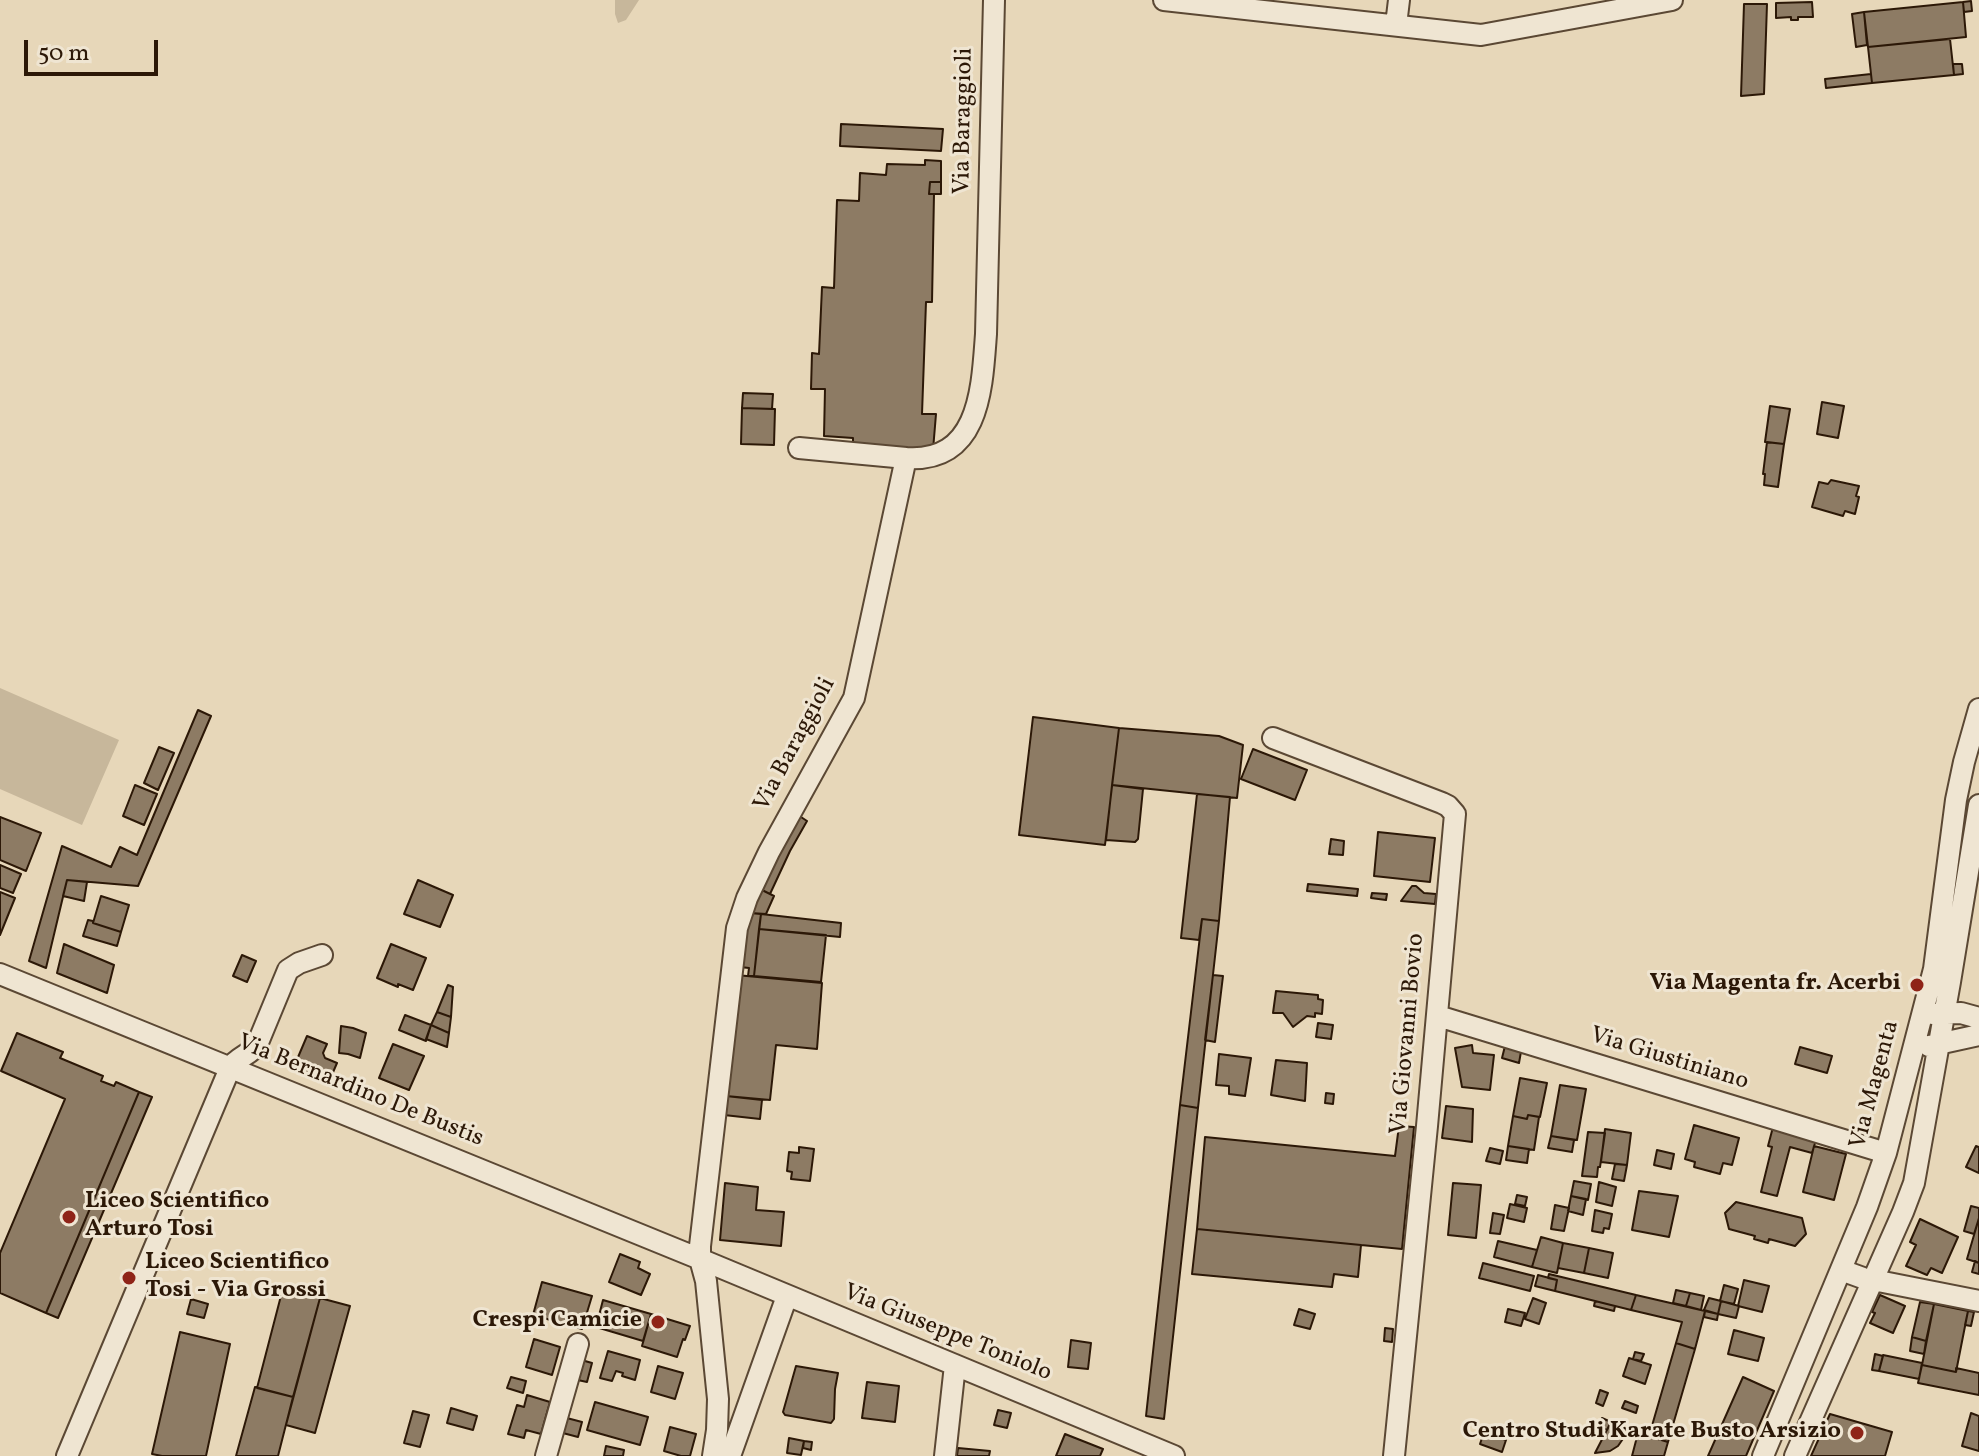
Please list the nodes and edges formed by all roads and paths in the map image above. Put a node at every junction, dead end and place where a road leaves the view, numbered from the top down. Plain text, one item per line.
1 (994, 0) edge
2 (1164, 0) edge
3 (1399, 0) edge
4 (1672, 0) edge
5 (1228, 3) edge
6 (1396, 25) junction
7 (799, 448) dead end
8 (906, 458) junction
9 (1979, 709) edge
10 (1273, 738) dead end
11 (1979, 805) edge
12 (322, 955) dead end
13 (0, 974) edge
14 (1944, 1013) junction
15 (1922, 1014) junction
16 (1438, 1016) junction
17 (1979, 1018) edge
18 (1979, 1035) edge
19 (1915, 1039) junction
20 (1939, 1045) junction
21 (230, 1068) junction
22 (1886, 1153) junction
23 (700, 1259) junction
24 (1841, 1270) junction
25 (1873, 1280) junction
26 (787, 1296) junction
27 (1979, 1301) edge
28 (578, 1344) dead end
29 (955, 1365) junction
30 (67, 1456) edge
31 (546, 1456) edge
32 (713, 1456) edge
33 (730, 1456) edge
34 (945, 1456) edge
35 (1174, 1456) edge
36 (1394, 1456) edge
37 (1763, 1456) edge
38 (1795, 1456) edge

1 - 8 street, Via Baraggioli
2 - 5 street
3 - 6 street
4 - 6 street
5 - 6 street
7 - 8 street
8 - 23 street, Via Baraggioli
9 - 15 street, Via Magenta
10 - 16 street, Via Giovanni Bovio
11 - 14 street, Via Magenta
12 - 21 street
13 - 21 street, Via Bernardino De Bustis
14 - 15 street
14 - 17 street
14 - 20 street, Via Magenta
15 - 19 street, Via Magenta
16 - 22 street, Via Giustiniano
16 - 36 street, Via Giovanni Bovio
18 - 20 street
19 - 20 street
19 - 22 street, Via Magenta
20 - 25 street, Via Magenta
21 - 23 street, Via Bernardino De Bustis
21 - 30 street
22 - 24 street, Via Magenta
23 - 26 street, Via Giuseppe Toniolo
23 - 32 street, Via Baraggioli
24 - 25 street
24 - 37 street, Via Magenta
25 - 27 street
25 - 38 street, Via Magenta
26 - 29 street, Via Giuseppe Toniolo
26 - 33 street
28 - 31 street
29 - 34 street
29 - 35 street, Via Giuseppe Toniolo

